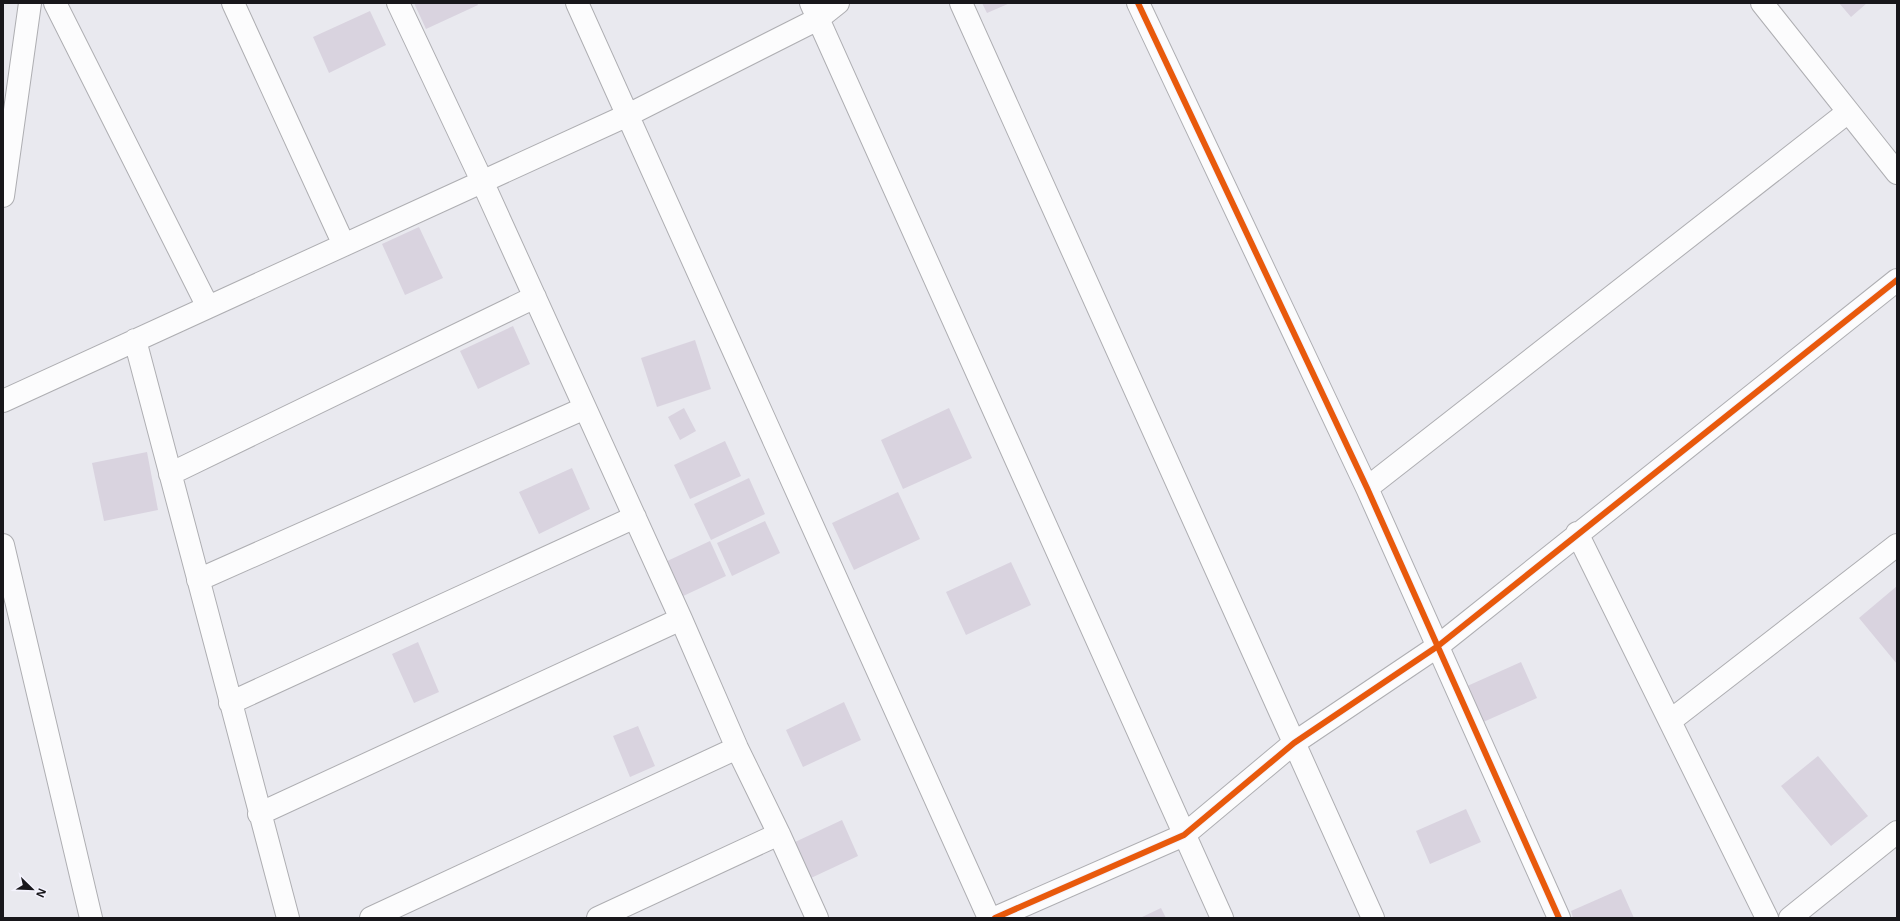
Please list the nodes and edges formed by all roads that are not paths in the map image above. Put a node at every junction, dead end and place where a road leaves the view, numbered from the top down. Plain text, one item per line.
1 (30, 3) edge
2 (55, 3) edge
3 (233, 3) edge
4 (398, 3) edge
5 (577, 3) edge
6 (838, 3) edge
7 (961, 3) edge
8 (1138, 3) edge
9 (1762, 3) edge
10 (814, 11) edge
11 (1848, 112) junction
12 (628, 115) junction
13 (1897, 173) edge
14 (482, 182) junction
15 (3, 196) edge
16 (344, 245) junction
17 (1897, 280) edge
18 (535, 297) junction
19 (208, 307) junction
20 (135, 340) junction
21 (3, 400) edge
22 (585, 408) junction
23 (170, 474) junction
24 (1367, 488) junction
25 (635, 517) junction
26 (1577, 533) junction
27 (3, 545) edge
28 (1897, 545) edge
29 (198, 580) junction
30 (681, 619) junction
31 (1438, 646) junction
32 (230, 703) junction
33 (1670, 721) junction
34 (1294, 743) junction
35 (737, 748) junction
36 (259, 814) junction
37 (1897, 832) edge
38 (779, 834) junction
39 (1184, 835) junction
40 (91, 918) edge
41 (288, 918) edge
42 (371, 918) edge
43 (598, 918) edge
44 (817, 918) edge
45 (989, 918) edge
46 (995, 918) edge
47 (1222, 918) edge
48 (1373, 918) edge
49 (1559, 918) edge
50 (1767, 918) edge
51 (1790, 918) edge

1 - 15 street
2 - 19 street
3 - 16 street
4 - 14 street
5 - 12 street
6 - 10 street
7 - 34 street
8 - 24 street
9 - 11 street
10 - 12 street
10 - 39 street
11 - 13 street
11 - 24 street
12 - 14 street
12 - 45 street
14 - 16 street
14 - 18 street
16 - 19 street
17 - 26 street
18 - 22 street
18 - 23 street
19 - 20 street
20 - 21 street
20 - 23 street
22 - 25 street
22 - 29 street
23 - 29 street
24 - 31 street
25 - 30 street
25 - 32 street
26 - 31 street
26 - 33 street
27 - 40 street
28 - 33 street
29 - 32 street
30 - 35 street
30 - 36 street
31 - 34 street
31 - 49 street
32 - 36 street
33 - 50 street
34 - 39 street
34 - 48 street
35 - 38 street
35 - 42 street
36 - 41 street
37 - 51 street
38 - 43 street
38 - 44 street
39 - 46 street
39 - 47 street

